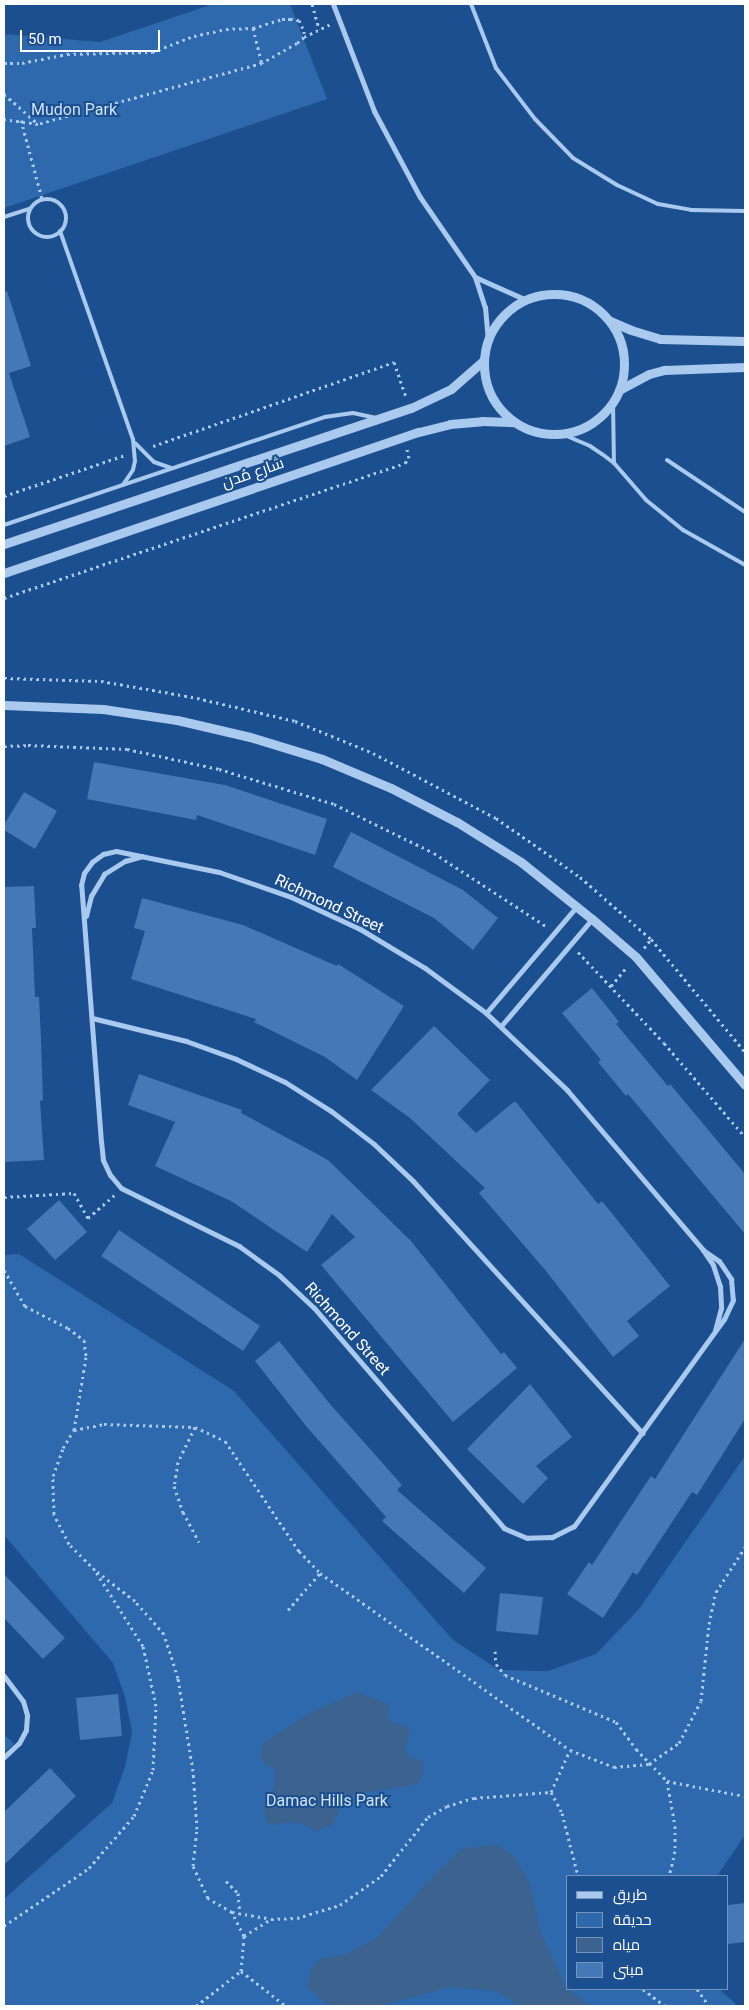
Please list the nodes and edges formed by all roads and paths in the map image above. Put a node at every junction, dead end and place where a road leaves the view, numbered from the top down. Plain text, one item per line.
1 (312, 4) edge
2 (333, 4) edge
3 (471, 4) edge
4 (338, 21) junction
5 (253, 28) junction
6 (319, 29) junction
7 (304, 37) junction
8 (4, 63) edge
9 (262, 63) junction
10 (4, 94) edge
11 (4, 119) edge
12 (21, 120) junction
13 (38, 124) junction
14 (42, 199) junction
15 (31, 208) junction
16 (745, 211) edge
17 (4, 217) edge
18 (60, 231) junction
19 (475, 277) junction
20 (524, 299) junction
21 (610, 321) junction
22 (488, 339) junction
23 (745, 341) edge
24 (484, 361) junction
25 (745, 367) edge
26 (619, 390) junction
27 (613, 402) junction
28 (381, 419) junction
29 (515, 422) junction
30 (562, 434) junction
31 (133, 439) junction
32 (667, 460) dead end
33 (614, 463) junction
34 (172, 468) junction
35 (123, 485) junction
36 (745, 512) edge
37 (4, 525) edge
38 (4, 544) edge
39 (745, 565) edge
40 (4, 573) edge
41 (4, 705) edge
42 (4, 746) edge
43 (145, 856) junction
44 (577, 906) junction
45 (592, 918) junction
46 (84, 921) junction
47 (555, 932) junction
48 (571, 944) junction
49 (486, 1013) junction
50 (92, 1018) junction
51 (501, 1026) junction
52 (745, 1085) edge
53 (745, 1137) edge
54 (122, 1188) junction
55 (4, 1197) edge
56 (703, 1250) junction
57 (4, 1270) edge
58 (715, 1330) junction
59 (195, 1427) junction
60 (74, 1430) junction
61 (642, 1433) junction
62 (199, 1542) dead end
63 (745, 1547) edge
64 (95, 1570) junction
65 (320, 1573) junction
66 (288, 1610) dead end
67 (495, 1651) dead end
68 (4, 1676) edge
69 (570, 1750) junction
70 (4, 1757) edge
71 (650, 1764) junction
72 (667, 1781) junction
73 (551, 1792) junction
74 (744, 1796) edge
75 (578, 1875) edge
76 (670, 1875) edge
77 (226, 1881) dead end
78 (232, 1912) junction
79 (240, 1914) junction
80 (271, 1919) junction
81 (4, 1926) edge
82 (244, 1936) junction
83 (241, 1971) junction
84 (643, 1990) edge
85 (698, 1990) edge
86 (196, 2006) edge
87 (286, 2006) edge
88 (665, 2006) edge
89 (709, 2006) edge

1 - 6 path
2 - 4 street
3 - 16 lane
4 - 6 path
4 - 19 street
5 - 7 path
5 - 8 path
5 - 9 path
6 - 7 path
7 - 9 path
9 - 13 path
10 - 13 path
11 - 12 path
12 - 13 path
12 - 14 path
14 - 15 lane
14 - 18 lane
15 - 17 lane
15 - 18 lane
18 - 31 lane
19 - 20 street
19 - 22 street
20 - 21 street
20 - 22 street
21 - 23 street
21 - 26 street
22 - 24 street
24 - 28 street, شارع مُدن
24 - 29 street
25 - 26 street
26 - 27 street
27 - 30 street
27 - 33 lane
28 - 34 lane
28 - 38 street, شارع مُدن
29 - 30 street
29 - 40 street, شارع مُدن
30 - 33 lane
31 - 34 lane
31 - 35 lane
32 - 36 lane
33 - 39 lane
34 - 35 lane
35 - 37 lane
41 - 44 street
42 - 47 path
43 - 46 street, Richmond Street
43 - 46 street, Richmond Street
43 - 49 street, Richmond Street
44 - 45 street
44 - 47 street
45 - 48 street
45 - 52 street
46 - 50 street, Richmond Street
47 - 49 street
48 - 51 street
48 - 53 path
49 - 51 street, Richmond Street
50 - 54 street, Richmond Street
50 - 61 street
51 - 56 street, Richmond Street
54 - 55 path
54 - 61 street, Richmond Street
56 - 58 street, Richmond Street
56 - 58 street, Richmond Street
57 - 60 path
58 - 61 street, Richmond Street
59 - 60 path
59 - 62 path
59 - 65 path
60 - 64 path
63 - 71 path
64 - 78 path
64 - 81 path
65 - 66 path
65 - 69 path
67 - 71 path
68 - 70 street
69 - 71 path
69 - 73 path
71 - 72 path
72 - 74 path
72 - 76 path
73 - 75 path
73 - 80 path
77 - 79 path
78 - 79 path
78 - 82 path
79 - 80 path
80 - 82 path
82 - 83 path
83 - 86 path
83 - 87 path
84 - 88 path
85 - 89 path

